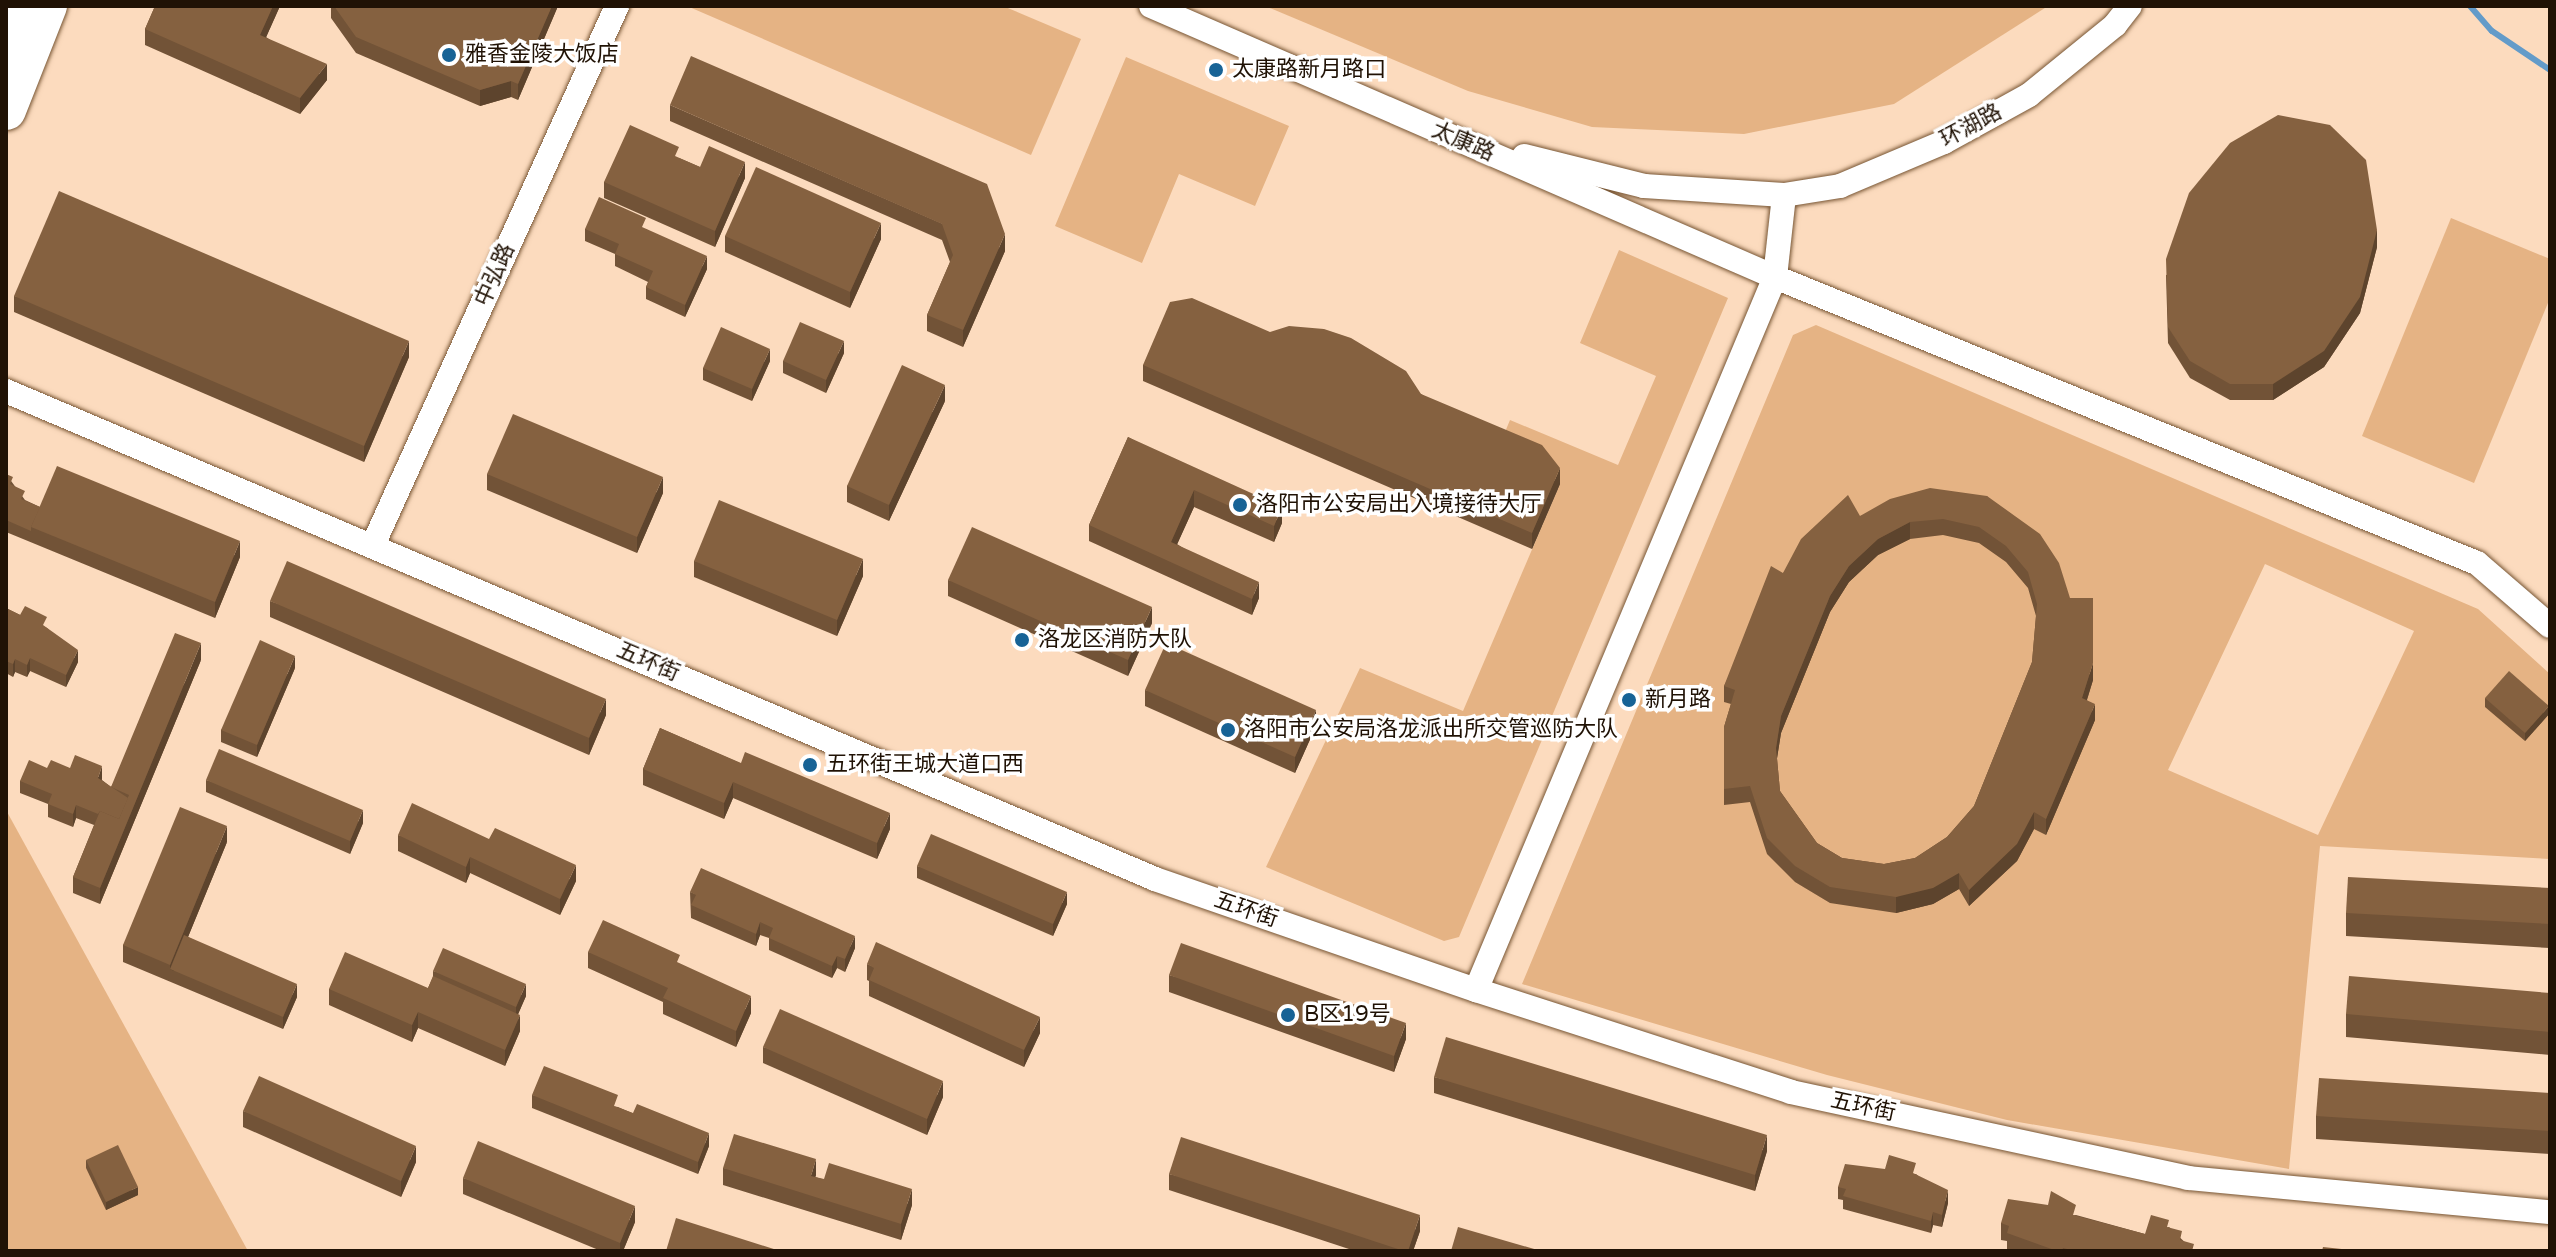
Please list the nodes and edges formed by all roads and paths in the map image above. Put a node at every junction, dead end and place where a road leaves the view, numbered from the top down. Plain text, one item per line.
1 (24, 6) edge
2 (47, 6) edge
3 (617, 6) edge
4 (1151, 6) edge
5 (2130, 6) edge
6 (6, 47) edge
7 (1359, 97) junction
8 (6, 110) edge
9 (1784, 195) junction
10 (1775, 277) junction
11 (6, 391) edge
12 (373, 545) junction
13 (2550, 626) edge
14 (1476, 990) junction
15 (2550, 1212) edge

1 - 6 highway
2 - 8 main road
3 - 12 street, 中弘路
4 - 7 street, 太康路
5 - 9 street, 环湖路
7 - 9 street, 环湖路
7 - 10 street, 太康路
9 - 10 street
10 - 13 street, 太康路
10 - 14 street
11 - 12 street, 五环街
12 - 14 street, 五环街
14 - 15 street, 五环街

